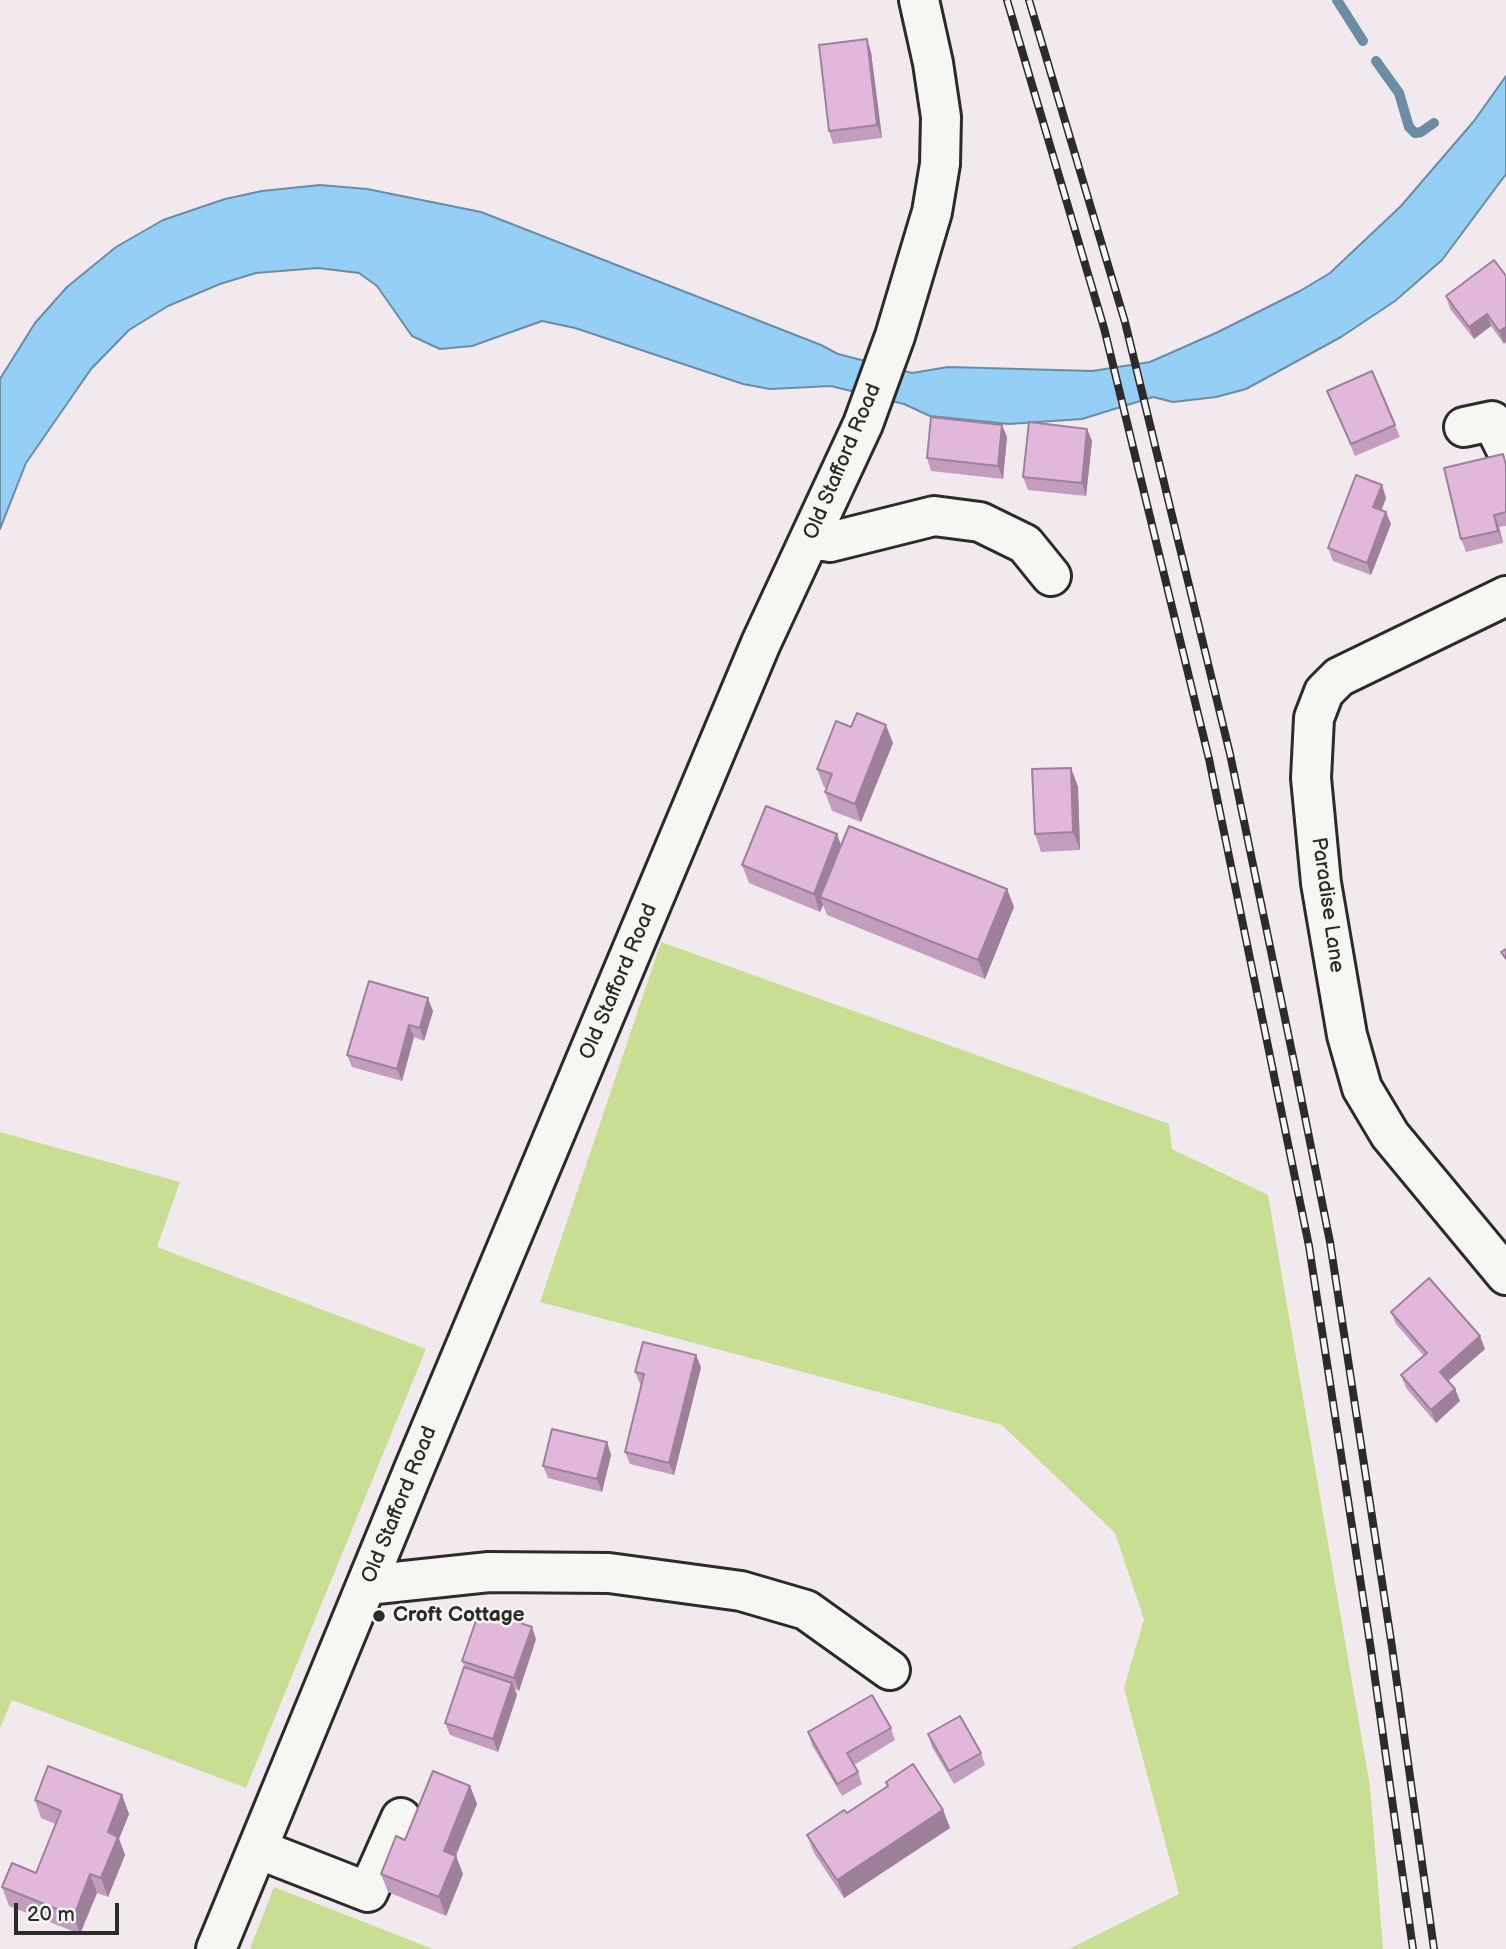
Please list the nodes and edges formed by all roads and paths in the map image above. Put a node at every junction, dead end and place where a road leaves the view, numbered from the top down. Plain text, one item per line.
1 (919, 0) edge
2 (1464, 426) dead end
3 (1506, 449) edge
4 (810, 539) junction
5 (1051, 576) dead end
6 (1506, 596) edge
7 (1506, 1275) edge
8 (367, 1585) junction
9 (890, 1670) dead end
10 (401, 1818) dead end
11 (258, 1849) junction
12 (216, 1949) edge

1 - 4 street, Old Stafford Road
2 - 3 street
4 - 5 street
4 - 8 street, Old Stafford Road
6 - 7 street, Paradise Lane
8 - 9 street
8 - 11 street, Old Stafford Road
10 - 11 street
11 - 12 street, Old Stafford Road

